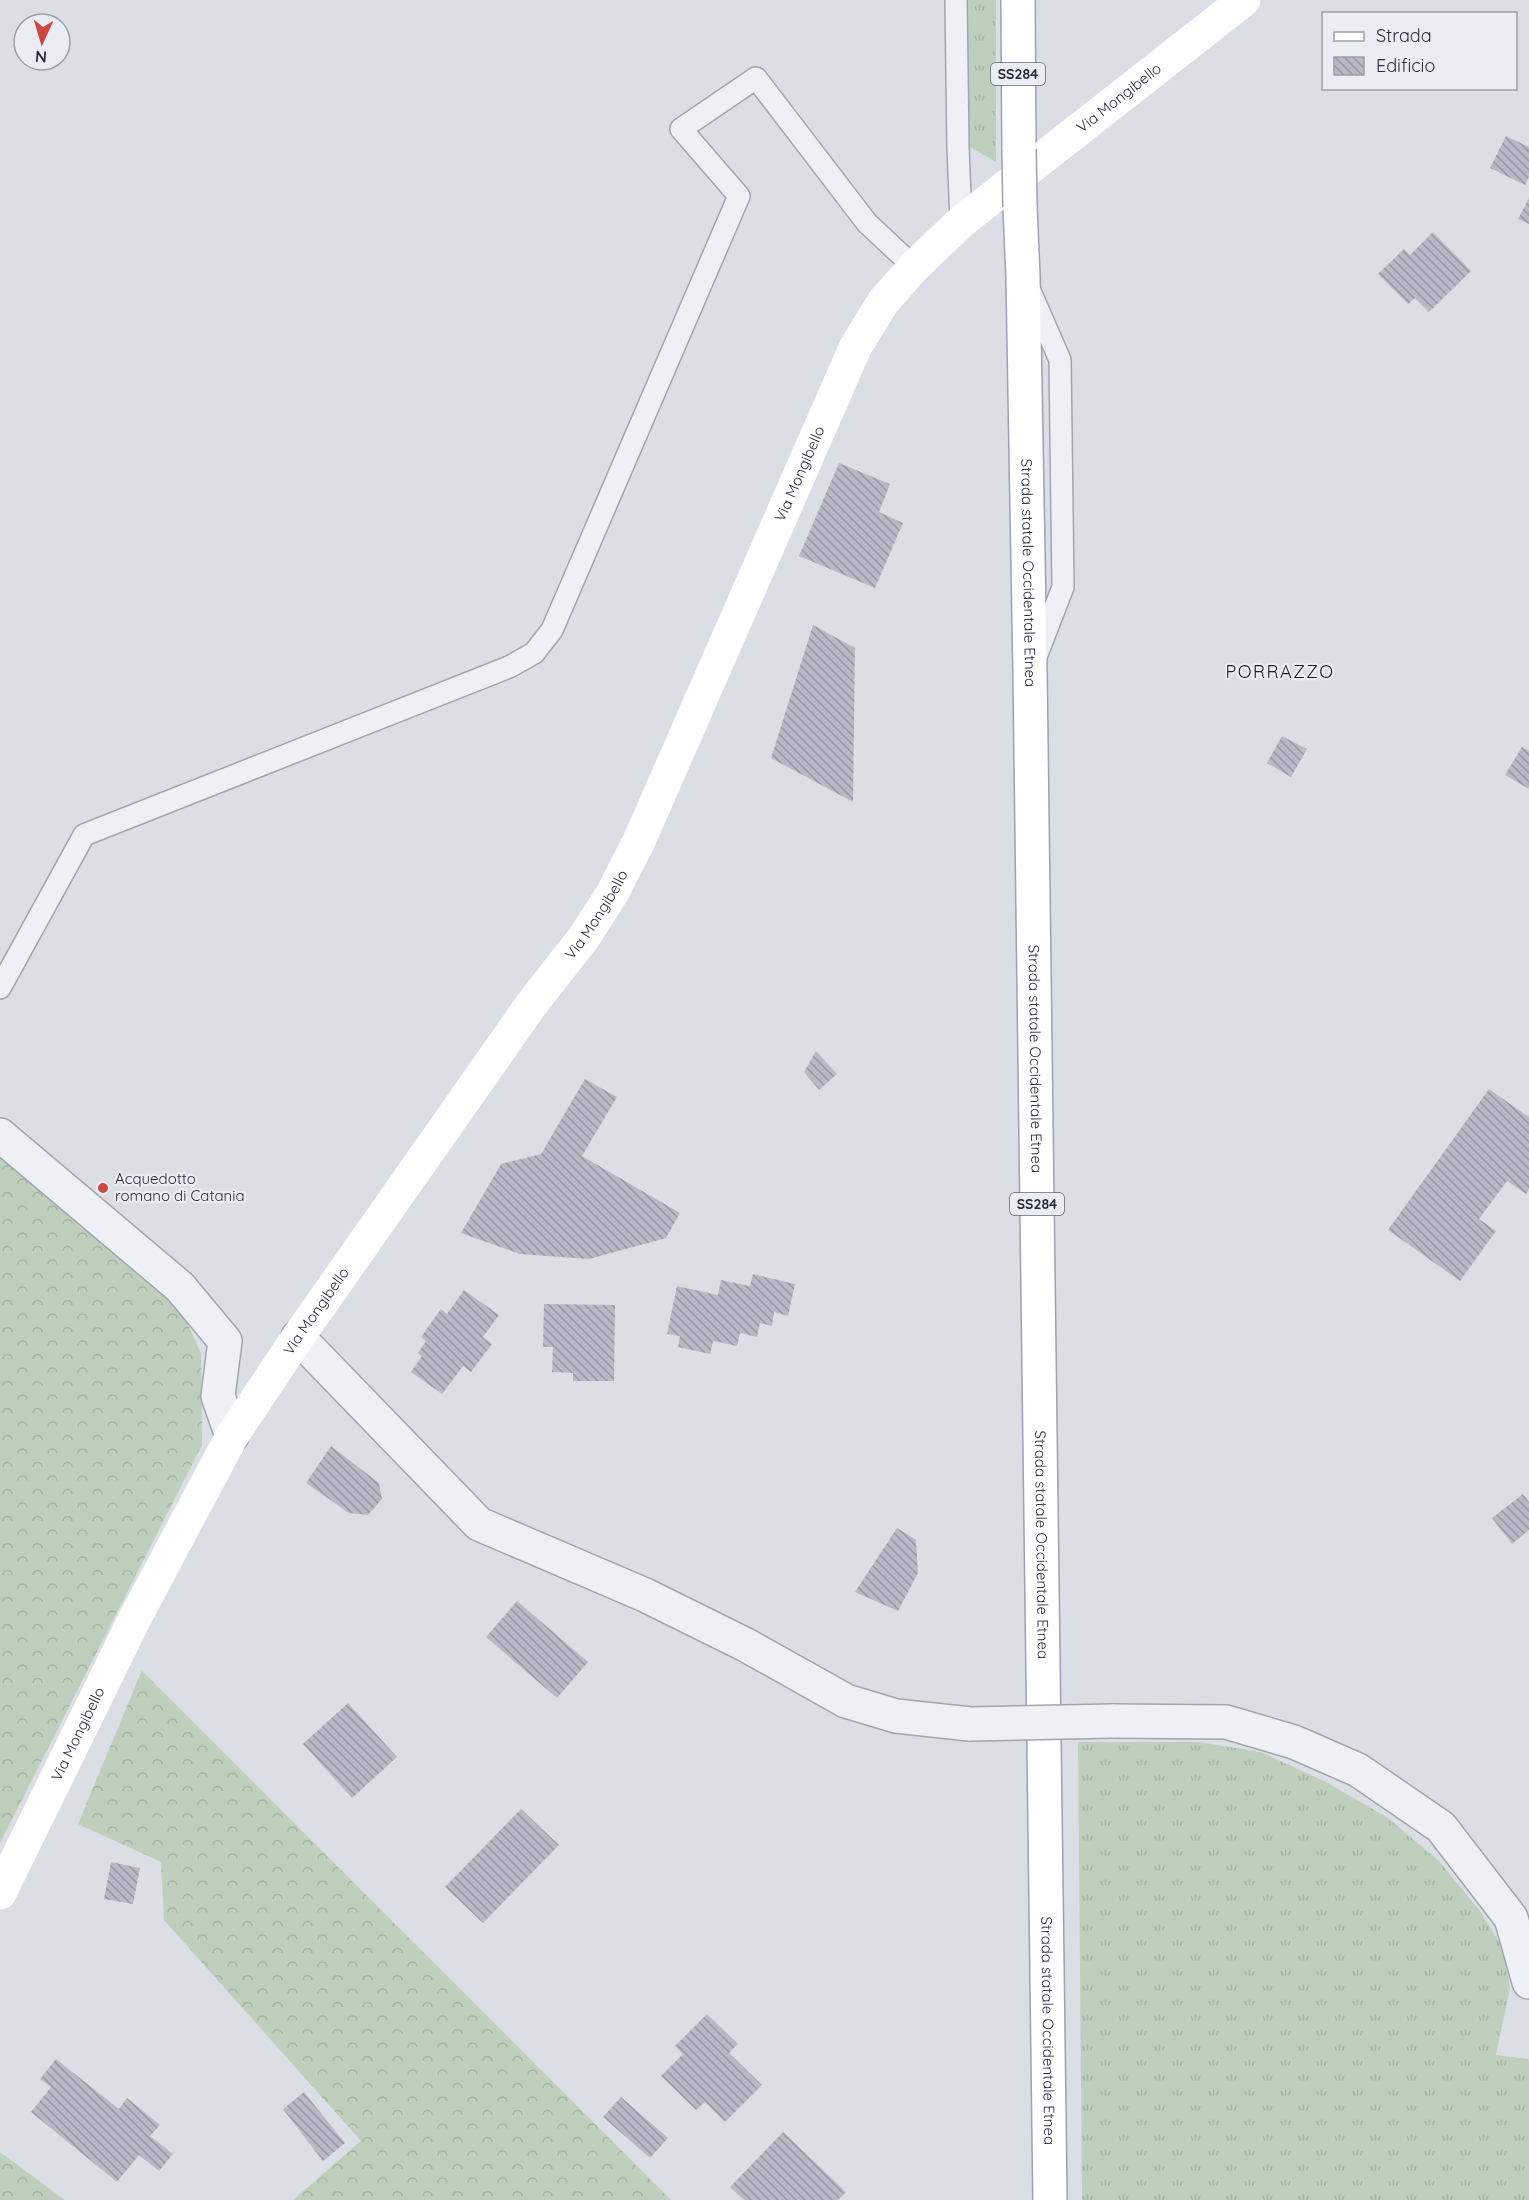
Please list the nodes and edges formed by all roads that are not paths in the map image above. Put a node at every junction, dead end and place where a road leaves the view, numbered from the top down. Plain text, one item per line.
1 (956, 0) edge
2 (1018, 0) edge
3 (1244, 0) edge
4 (962, 222) junction
5 (914, 267) junction
6 (0, 988) edge
7 (0, 1135) edge
8 (298, 1337) junction
9 (232, 1436) junction
10 (0, 1893) edge
11 (1529, 1982) edge
12 (1050, 2200) edge

1 - 4 lane
2 - 12 street, Strada statale Occidentale Etnea / SS284, bridge
3 - 4 street, Via Mongibello
4 - 5 street, Via Mongibello
5 - 6 lane
5 - 8 street, Via Mongibello
7 - 9 street
8 - 9 street, Via Mongibello
8 - 11 street, bridge
9 - 10 street, Via Mongibello

